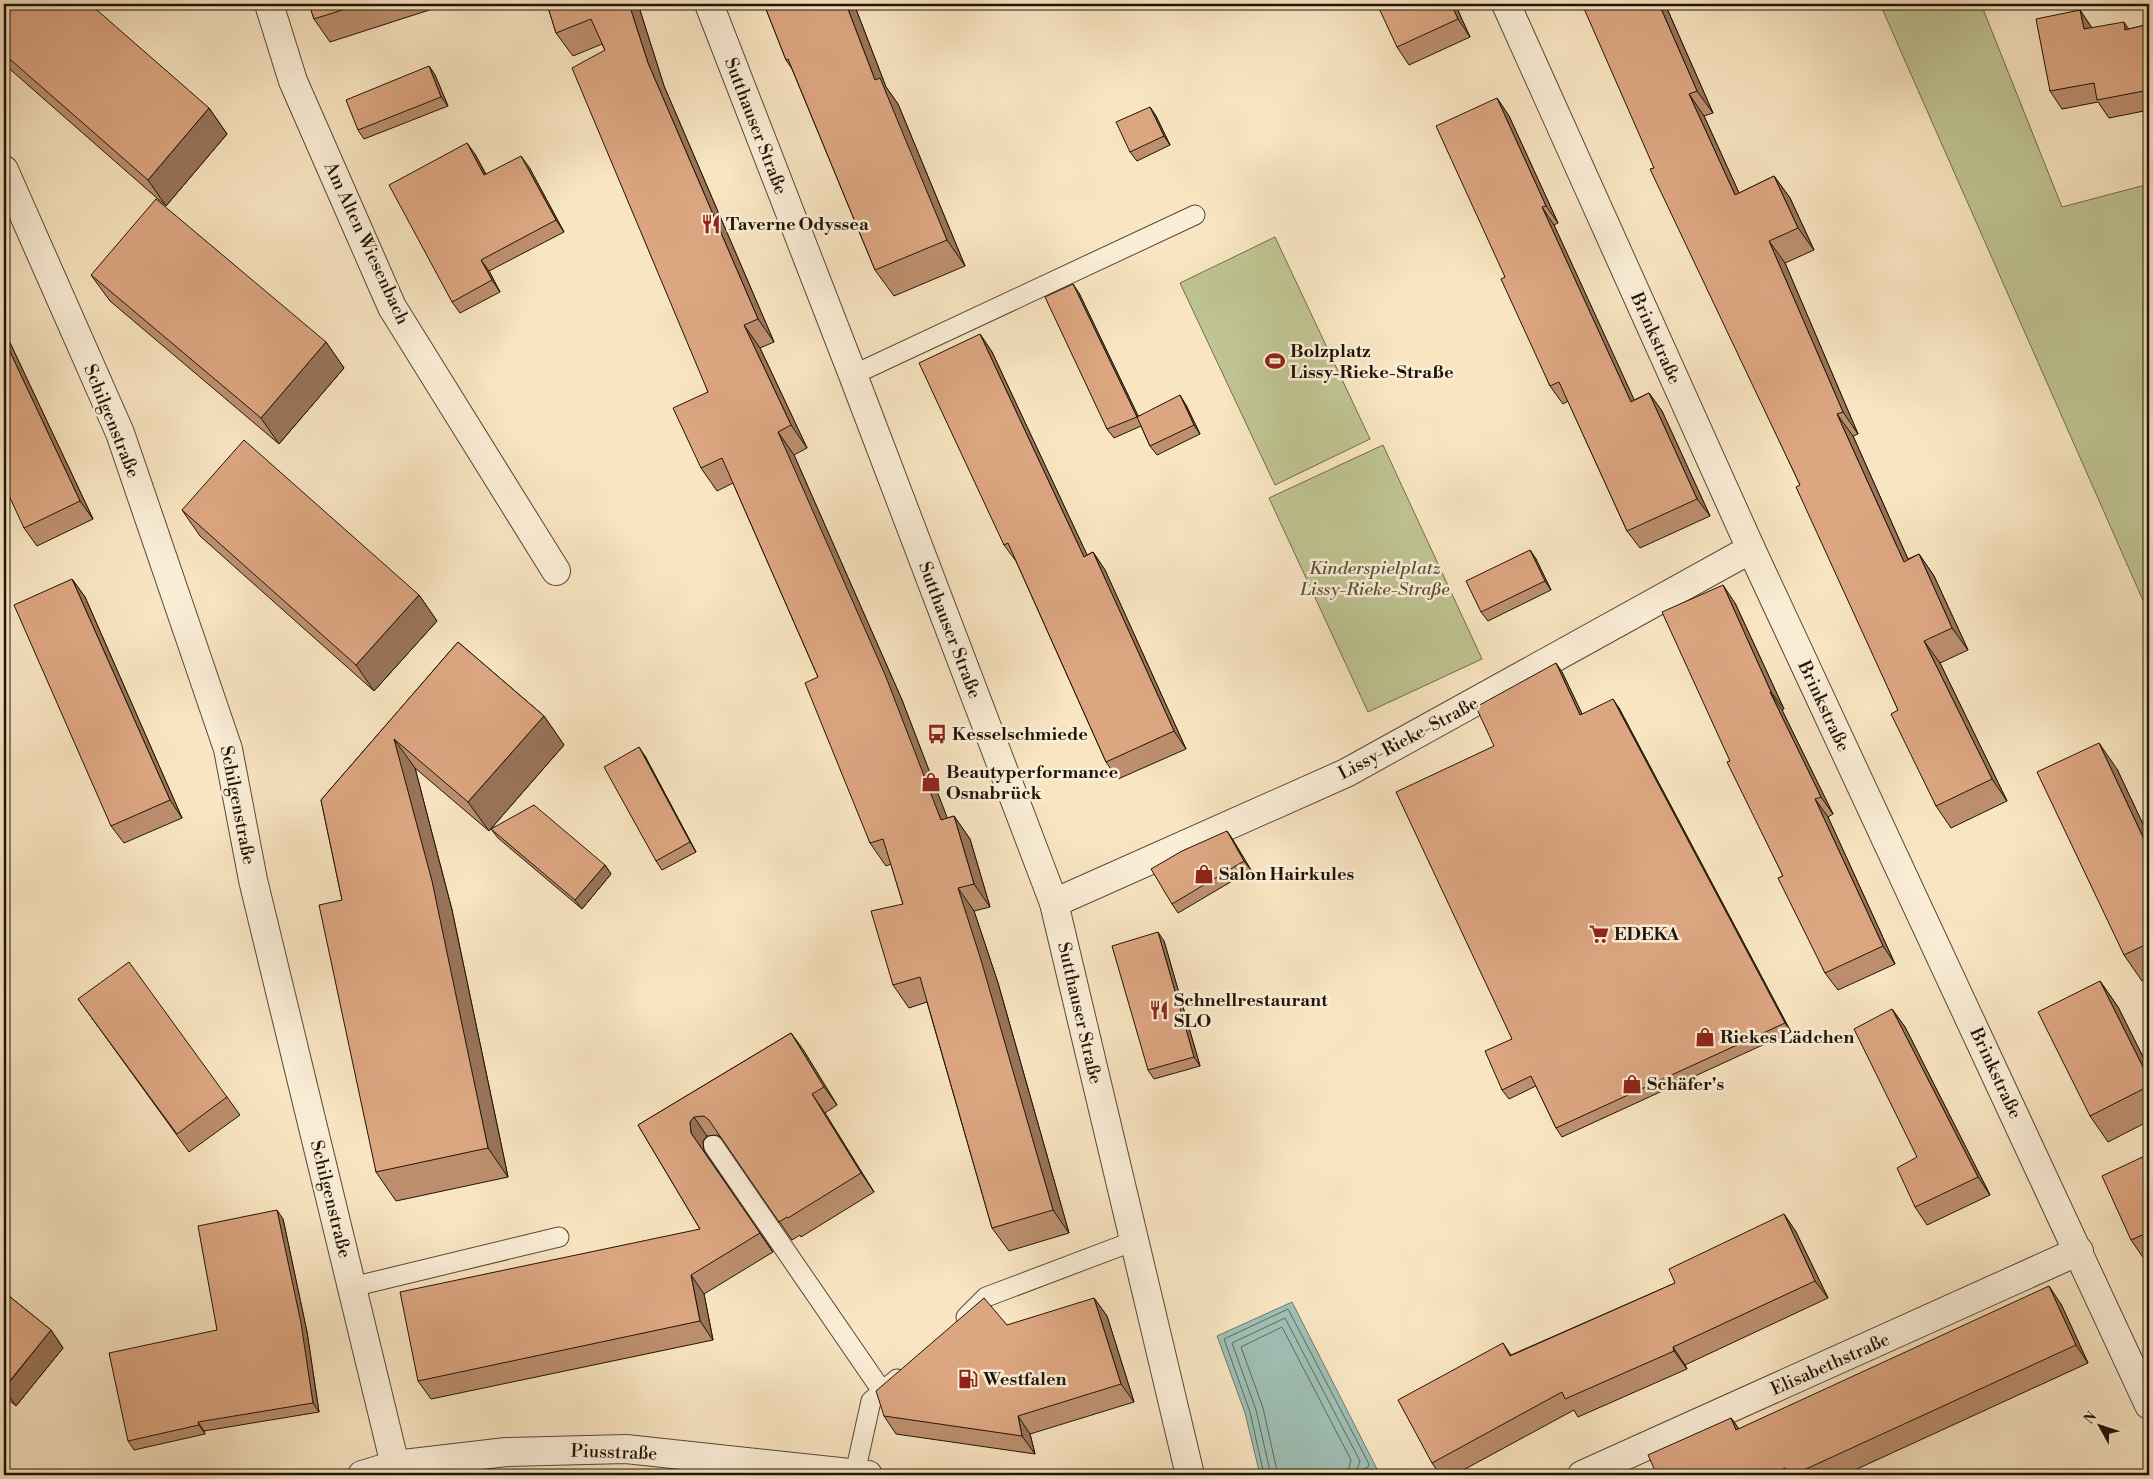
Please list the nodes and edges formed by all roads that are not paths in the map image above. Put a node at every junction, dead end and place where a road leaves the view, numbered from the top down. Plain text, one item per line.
1 (269, 4) edge
2 (709, 4) edge
3 (1506, 4) edge
4 (4, 170) edge
5 (1195, 215) dead end
6 (853, 375) junction
7 (1751, 549) junction
8 (556, 571) dead end
9 (1054, 902) junction
10 (713, 1145) edge
11 (559, 1237) dead end
12 (1134, 1240) junction
13 (2079, 1251) junction
14 (352, 1287) junction
15 (951, 1331) edge
16 (909, 1370) edge
17 (882, 1391) junction
18 (2149, 1405) edge
19 (395, 1465) junction
20 (1598, 1472) edge
21 (860, 1474) edge
22 (362, 1475) edge
23 (1190, 1475) edge

1 - 8 street, Am Alten Wiesenbach
2 - 6 street, Sutthauser Straße
3 - 7 street, Brinkstraße
4 - 14 street, Schilgenstraße
5 - 6 lane
6 - 9 street, Sutthauser Straße
7 - 9 street, Lissy-Rieke-Straße
7 - 13 street, Brinkstraße
9 - 12 street, Sutthauser Straße
10 - 17 lane
11 - 14 lane
12 - 15 lane
12 - 23 street, Sutthauser Straße
13 - 18 street, Brinkstraße
13 - 20 street, Elisabethstraße
14 - 19 street, Schilgenstraße
16 - 17 lane
17 - 21 lane
19 - 21 street, Piusstraße
19 - 22 street, Piusstraße

